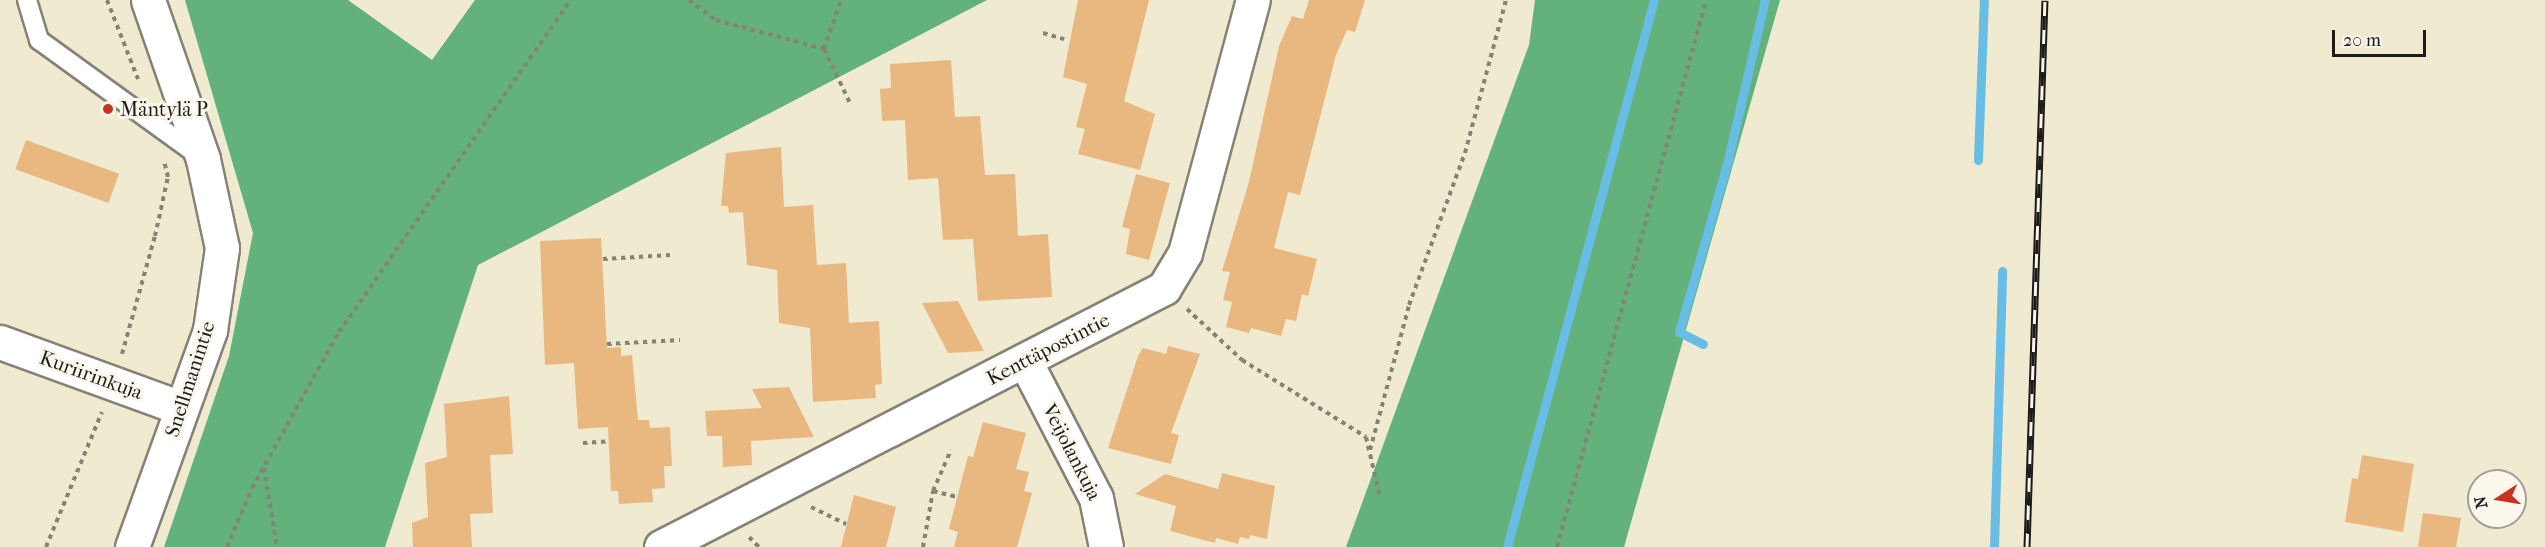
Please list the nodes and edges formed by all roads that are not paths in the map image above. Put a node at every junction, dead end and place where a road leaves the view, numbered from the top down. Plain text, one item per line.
1 (27, 0) edge
2 (148, 0) edge
3 (1253, 0) edge
4 (203, 159) junction
5 (0, 342) edge
6 (1025, 361) junction
7 (181, 408) junction
8 (132, 547) edge
9 (661, 547) edge
10 (1106, 547) edge

1 - 4 lane
2 - 4 street, Snellmanintie
3 - 6 street, Kenttäpostintie
4 - 7 street, Snellmanintie
5 - 7 street, Kuriirinkuja
6 - 9 street, Kenttäpostintie
6 - 10 street, Veijolankuja
7 - 8 street, Snellmanintie

